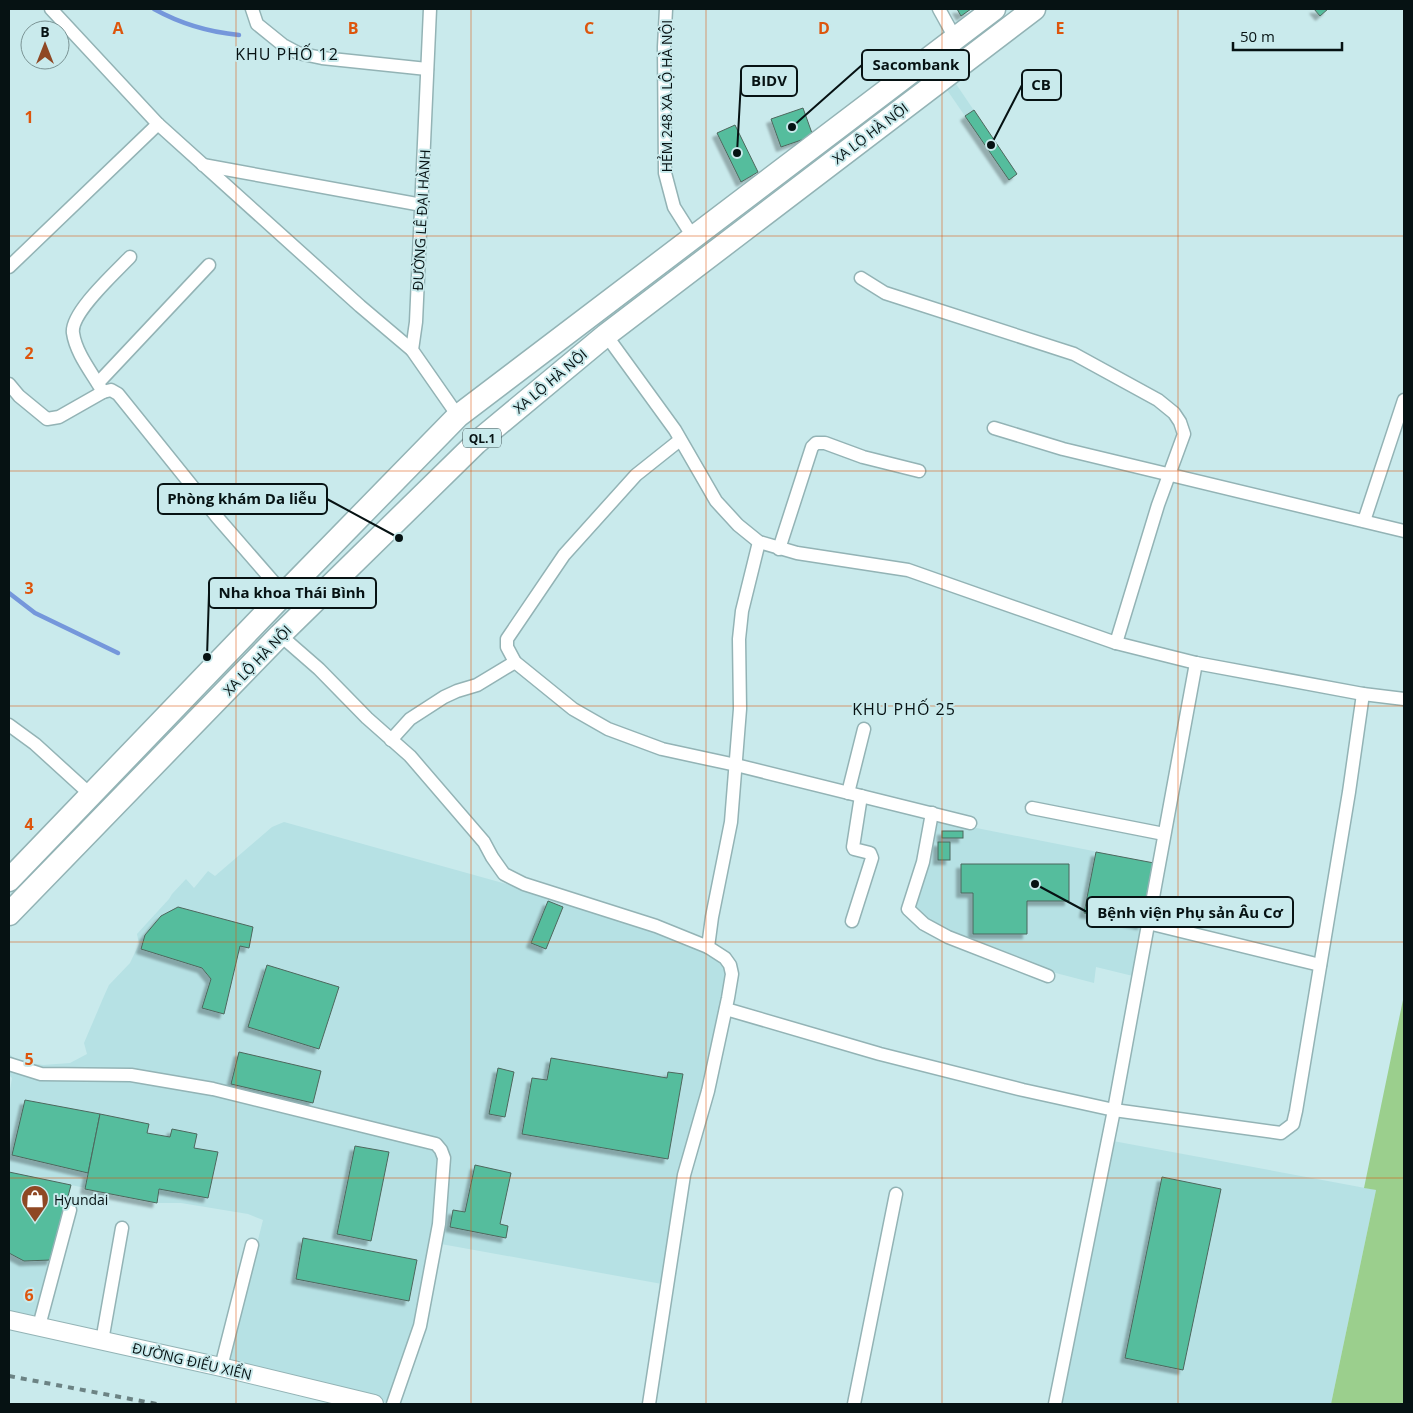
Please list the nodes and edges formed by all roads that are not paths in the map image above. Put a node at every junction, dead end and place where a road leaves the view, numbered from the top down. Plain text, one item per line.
1 (51, 9) edge
2 (252, 9) edge
3 (430, 9) edge
4 (666, 9) edge
5 (939, 9) edge
6 (994, 9) edge
7 (1034, 9) edge
8 (1006, 17) edge
9 (955, 38) junction
10 (969, 58) junction
11 (427, 68) junction
12 (158, 124) junction
13 (203, 165) junction
14 (422, 205) junction
15 (693, 237) junction
16 (130, 257) dead end
17 (209, 265) dead end
18 (9, 267) edge
19 (861, 278) dead end
20 (606, 335) junction
21 (412, 350) junction
22 (9, 384) edge
23 (100, 387) junction
24 (1404, 400) edge
25 (458, 416) junction
26 (994, 428) dead end
27 (680, 440) junction
28 (919, 471) dead end
29 (1169, 476) junction
30 (1364, 521) junction
31 (1404, 531) edge
32 (759, 542) junction
33 (779, 548) junction
34 (284, 594) junction
35 (280, 635) junction
36 (1116, 643) junction
37 (515, 662) junction
38 (1196, 663) junction
39 (1363, 694) junction
40 (1404, 700) edge
41 (9, 725) edge
42 (864, 729) dead end
43 (391, 740) junction
44 (736, 765) junction
45 (848, 793) junction
46 (91, 795) junction
47 (861, 796) junction
48 (1032, 808) dead end
49 (932, 813) junction
50 (970, 823) dead end
51 (1164, 834) junction
52 (9, 880) edge
53 (9, 914) edge
54 (852, 921) dead end
55 (1148, 922) junction
56 (708, 947) junction
57 (1320, 965) junction
58 (1048, 976) dead end
59 (726, 1009) junction
60 (9, 1064) edge
61 (1114, 1110) junction
62 (896, 1194) dead end
63 (70, 1210) dead end
64 (122, 1228) dead end
65 (252, 1245) dead end
66 (9, 1320) edge
67 (39, 1326) junction
68 (102, 1341) junction
69 (221, 1367) junction
70 (374, 1404) edge
71 (393, 1404) edge
72 (649, 1404) edge
73 (854, 1404) edge
74 (1054, 1404) edge

1 - 12 street
2 - 11 street
3 - 11 street, ĐƯỜNG LÊ ĐẠI HÀNH
4 - 15 street, HẺM 248 XA LỘ HÀ NỘI
5 - 9 street
6 - 9 highway, XA LỘ HÀ NỘI / QL.1
7 - 8 highway, XA LỘ HÀ NỘI / QL.1
8 - 10 highway, XA LỘ HÀ NỘI / QL.1
9 - 10 highway
9 - 15 highway, XA LỘ HÀ NỘI / QL.1
10 - 20 highway, XA LỘ HÀ NỘI / QL.1
11 - 14 street, ĐƯỜNG LÊ ĐẠI HÀNH
12 - 13 street
12 - 18 street
13 - 14 street
13 - 21 street
14 - 21 street, ĐƯỜNG LÊ ĐẠI HÀNH
15 - 25 highway, XA LỘ HÀ NỘI / QL.1
16 - 23 street
17 - 23 street
19 - 29 street
20 - 27 street
20 - 35 highway, XA LỘ HÀ NỘI / QL.1
21 - 25 street
22 - 23 street
23 - 34 street
24 - 30 street
25 - 34 highway, XA LỘ HÀ NỘI / QL.1
26 - 29 street
27 - 32 street
27 - 37 street
28 - 33 street
29 - 30 street
29 - 36 street
30 - 31 street
32 - 33 street
32 - 44 street
33 - 36 street
34 - 46 highway, XA LỘ HÀ NỘI / QL.1
35 - 43 street
35 - 53 highway, XA LỘ HÀ NỘI / QL.1
36 - 38 street
37 - 43 street
37 - 44 street
38 - 39 street
38 - 51 street
39 - 40 street
39 - 57 street
41 - 46 street
42 - 45 street
43 - 56 street
44 - 45 street
44 - 56 street
45 - 47 street
46 - 52 highway, XA LỘ HÀ NỘI / QL.1
47 - 49 street
47 - 54 street
48 - 51 street
49 - 50 street
49 - 58 street
51 - 55 street
55 - 57 street
55 - 61 street
56 - 59 street
57 - 61 street
59 - 61 street
59 - 72 street
60 - 71 street
61 - 74 street
62 - 73 street
63 - 67 street
64 - 68 street
65 - 69 street
66 - 67 street, ĐƯỜNG ĐIỂU XIỂN
67 - 68 street, ĐƯỜNG ĐIỂU XIỂN
68 - 69 street, ĐƯỜNG ĐIỂU XIỂN
69 - 70 street, ĐƯỜNG ĐIỂU XIỂN

